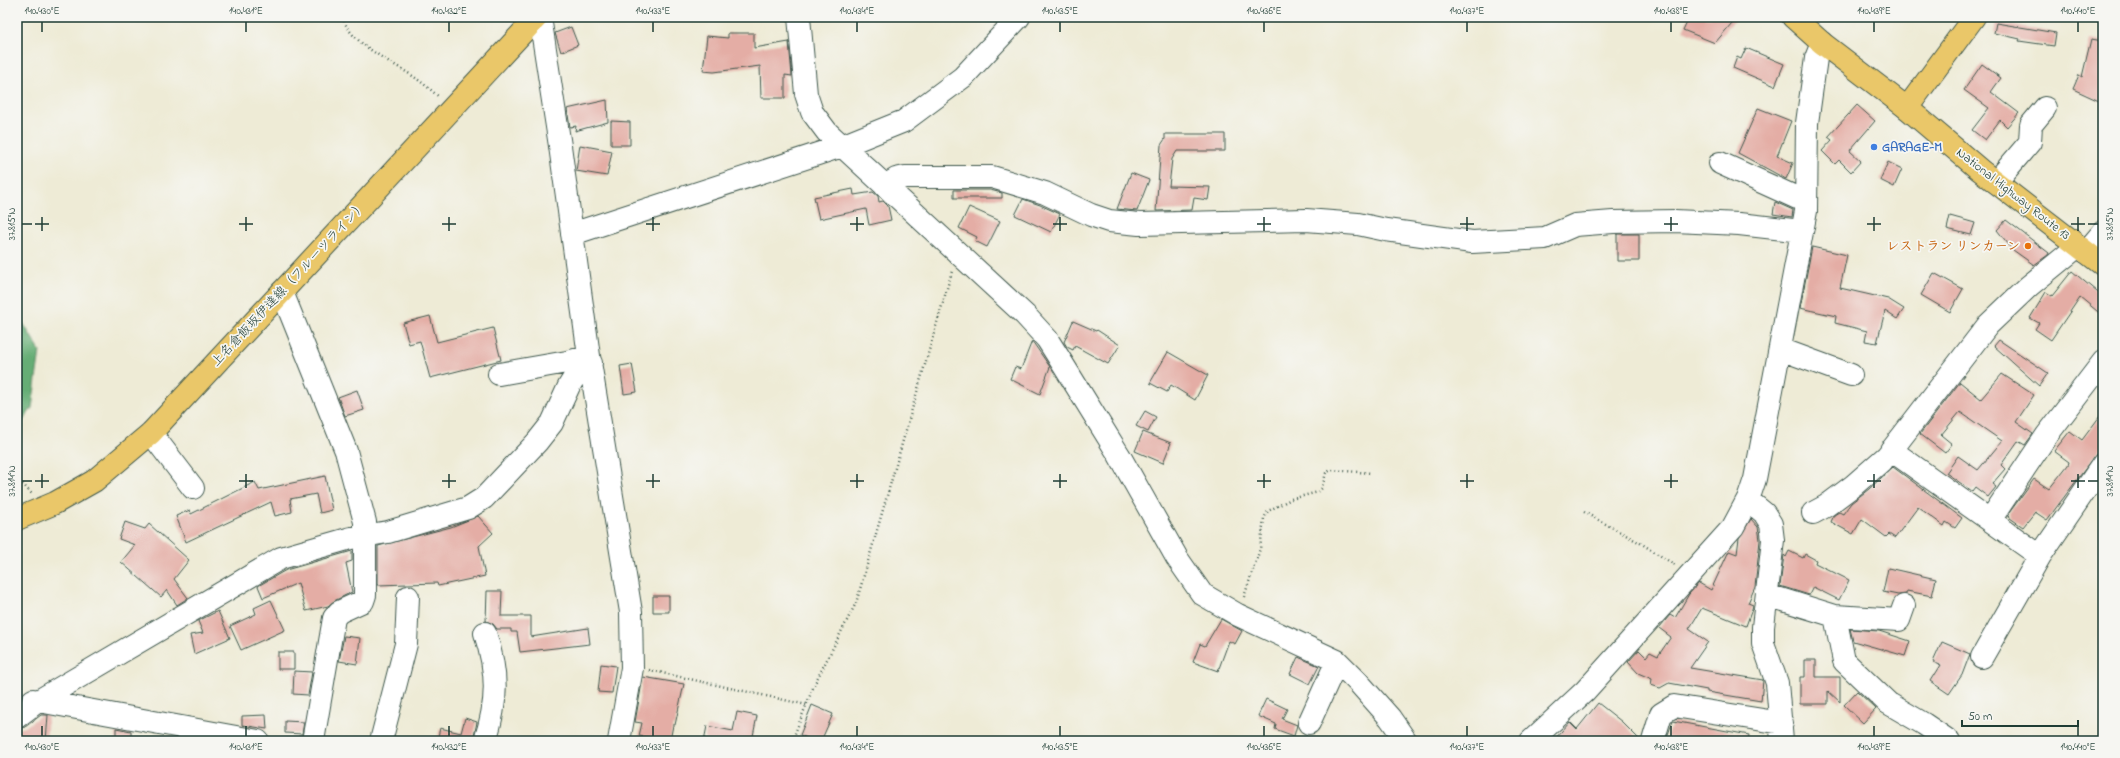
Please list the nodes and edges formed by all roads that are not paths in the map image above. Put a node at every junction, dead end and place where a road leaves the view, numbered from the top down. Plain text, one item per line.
1 (538, 17) edge
2 (799, 17) edge
3 (1019, 17) edge
4 (1974, 17) edge
5 (1809, 27) edge
6 (1907, 108) junction
7 (2045, 108) dead end
8 (842, 146) junction
9 (1720, 163) dead end
10 (1996, 182) junction
11 (885, 186) junction
12 (1806, 202) junction
13 (1802, 231) junction
14 (2103, 232) edge
15 (572, 234) junction
16 (2089, 254) edge
17 (282, 292) junction
18 (1780, 349) junction
19 (590, 359) junction
20 (2103, 362) edge
21 (499, 374) dead end
22 (1851, 375) dead end
23 (151, 433) junction
24 (1891, 450) junction
25 (2103, 464) edge
26 (193, 488) dead end
27 (1748, 500) junction
28 (1812, 513) dead end
29 (17, 519) edge
30 (1990, 520) junction
31 (364, 536) junction
32 (2040, 556) junction
33 (1766, 595) junction
34 (408, 597) dead end
35 (1904, 606) dead end
36 (1835, 616) junction
37 (485, 632) dead end
38 (1982, 657) dead end
39 (1337, 661) junction
40 (28, 700) edge
41 (17, 717) edge
42 (1309, 723) dead end
43 (1782, 732) edge
44 (258, 741) edge
45 (313, 741) edge
46 (381, 741) edge
47 (486, 741) edge
48 (619, 741) edge
49 (1406, 741) edge
50 (1531, 741) edge
51 (1653, 741) edge
52 (1949, 741) edge

1 - 15 street
1 - 17 main road, 上名倉飯坂伊達線（フルーツライン）
2 - 8 street
3 - 8 street
4 - 6 main road
5 - 6 main road, National Highway Route 13
5 - 12 street
6 - 10 main road, National Highway Route 13
7 - 10 street
8 - 11 street
8 - 15 street
9 - 12 street
10 - 16 main road, National Highway Route 13
11 - 13 street
11 - 39 street
12 - 13 street
13 - 18 street
14 - 16 street
15 - 19 street
16 - 24 street
17 - 23 main road, 上名倉飯坂伊達線（フルーツライン）
17 - 31 street
18 - 22 street
18 - 27 street
19 - 21 street
19 - 31 street
19 - 48 street
20 - 30 street
23 - 26 street
23 - 29 main road, 上名倉飯坂伊達線（フルーツライン）
24 - 28 street
24 - 30 street
25 - 32 street
27 - 33 street
27 - 50 street
30 - 32 street
31 - 40 street
31 - 45 street
32 - 38 street
33 - 36 street
33 - 43 street
34 - 46 street
35 - 36 street
36 - 52 street
37 - 47 street
39 - 42 street
39 - 49 street
40 - 41 street
40 - 44 street
43 - 51 street

